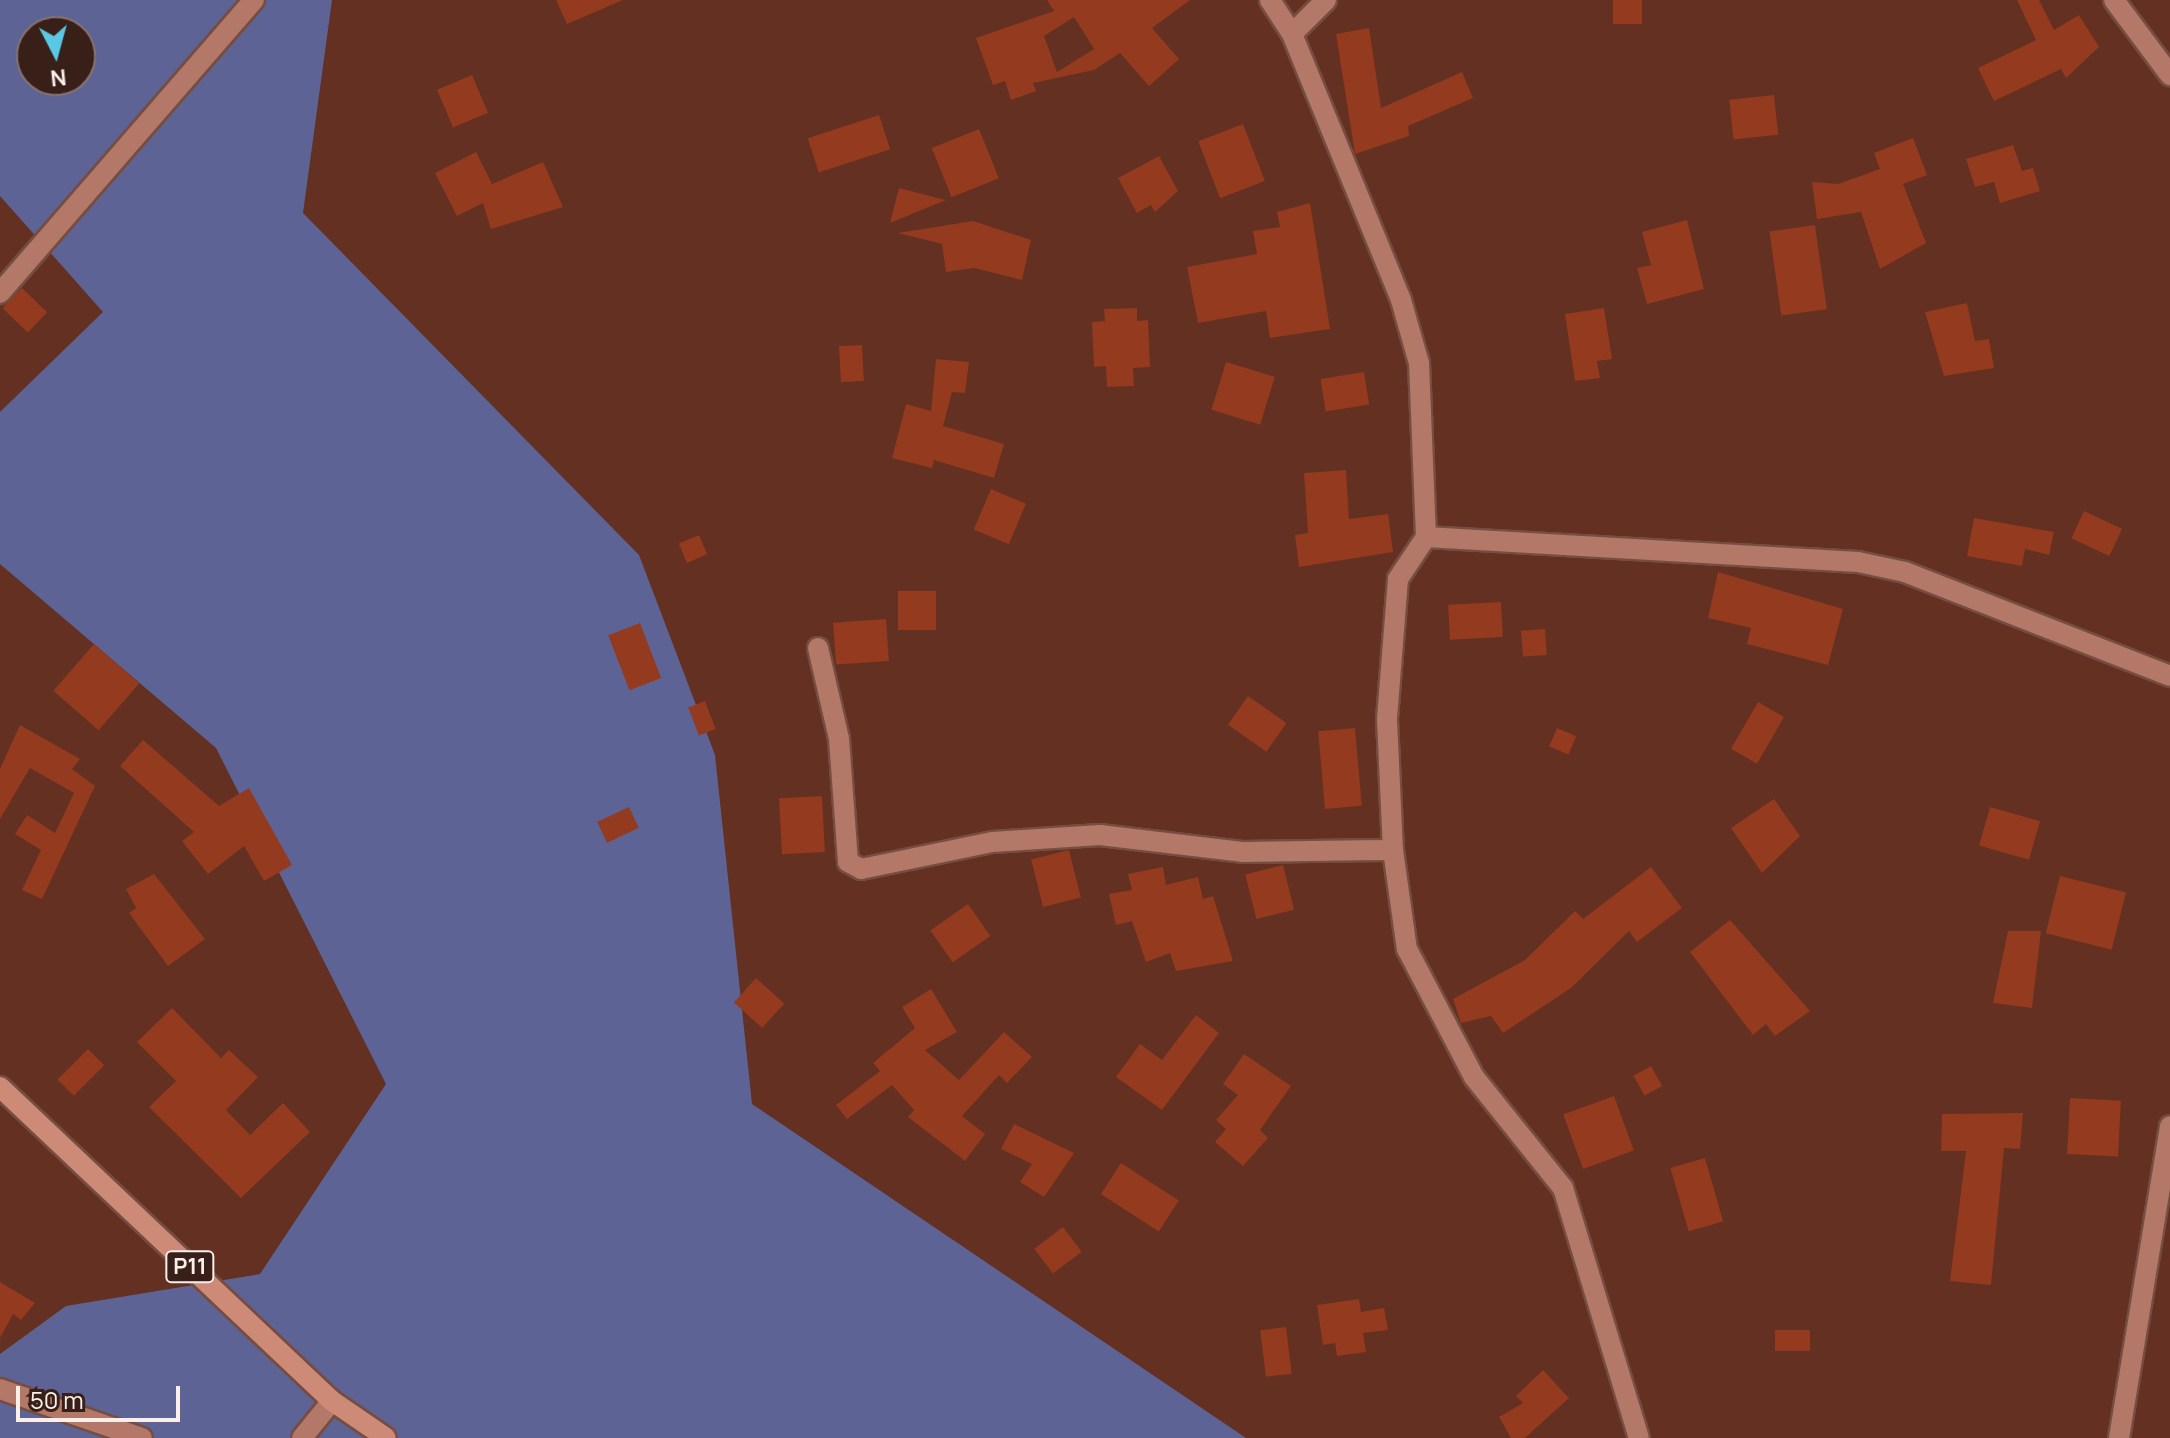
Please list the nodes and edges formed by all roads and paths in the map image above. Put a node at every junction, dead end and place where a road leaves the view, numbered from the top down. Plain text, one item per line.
1 (254, 0) edge
2 (1270, 0) edge
3 (1326, 0) edge
4 (2114, 0) edge
5 (1292, 34) junction
6 (2170, 75) edge
7 (0, 293) edge
8 (1426, 537) junction
9 (818, 648) dead end
10 (2170, 676) edge
11 (1393, 850) junction
12 (0, 1087) edge
13 (2170, 1126) edge
14 (0, 1389) edge
15 (332, 1401) junction
16 (142, 1438) edge
17 (302, 1438) edge
18 (386, 1438) edge
19 (1639, 1438) edge
20 (2119, 1438) edge

1 - 7 street
2 - 5 street
3 - 5 street
4 - 6 street
5 - 8 street
8 - 10 street
8 - 11 street
9 - 11 street
11 - 19 street
12 - 15 main road, P11
13 - 20 street
14 - 16 street
15 - 17 street
15 - 18 main road, P11

